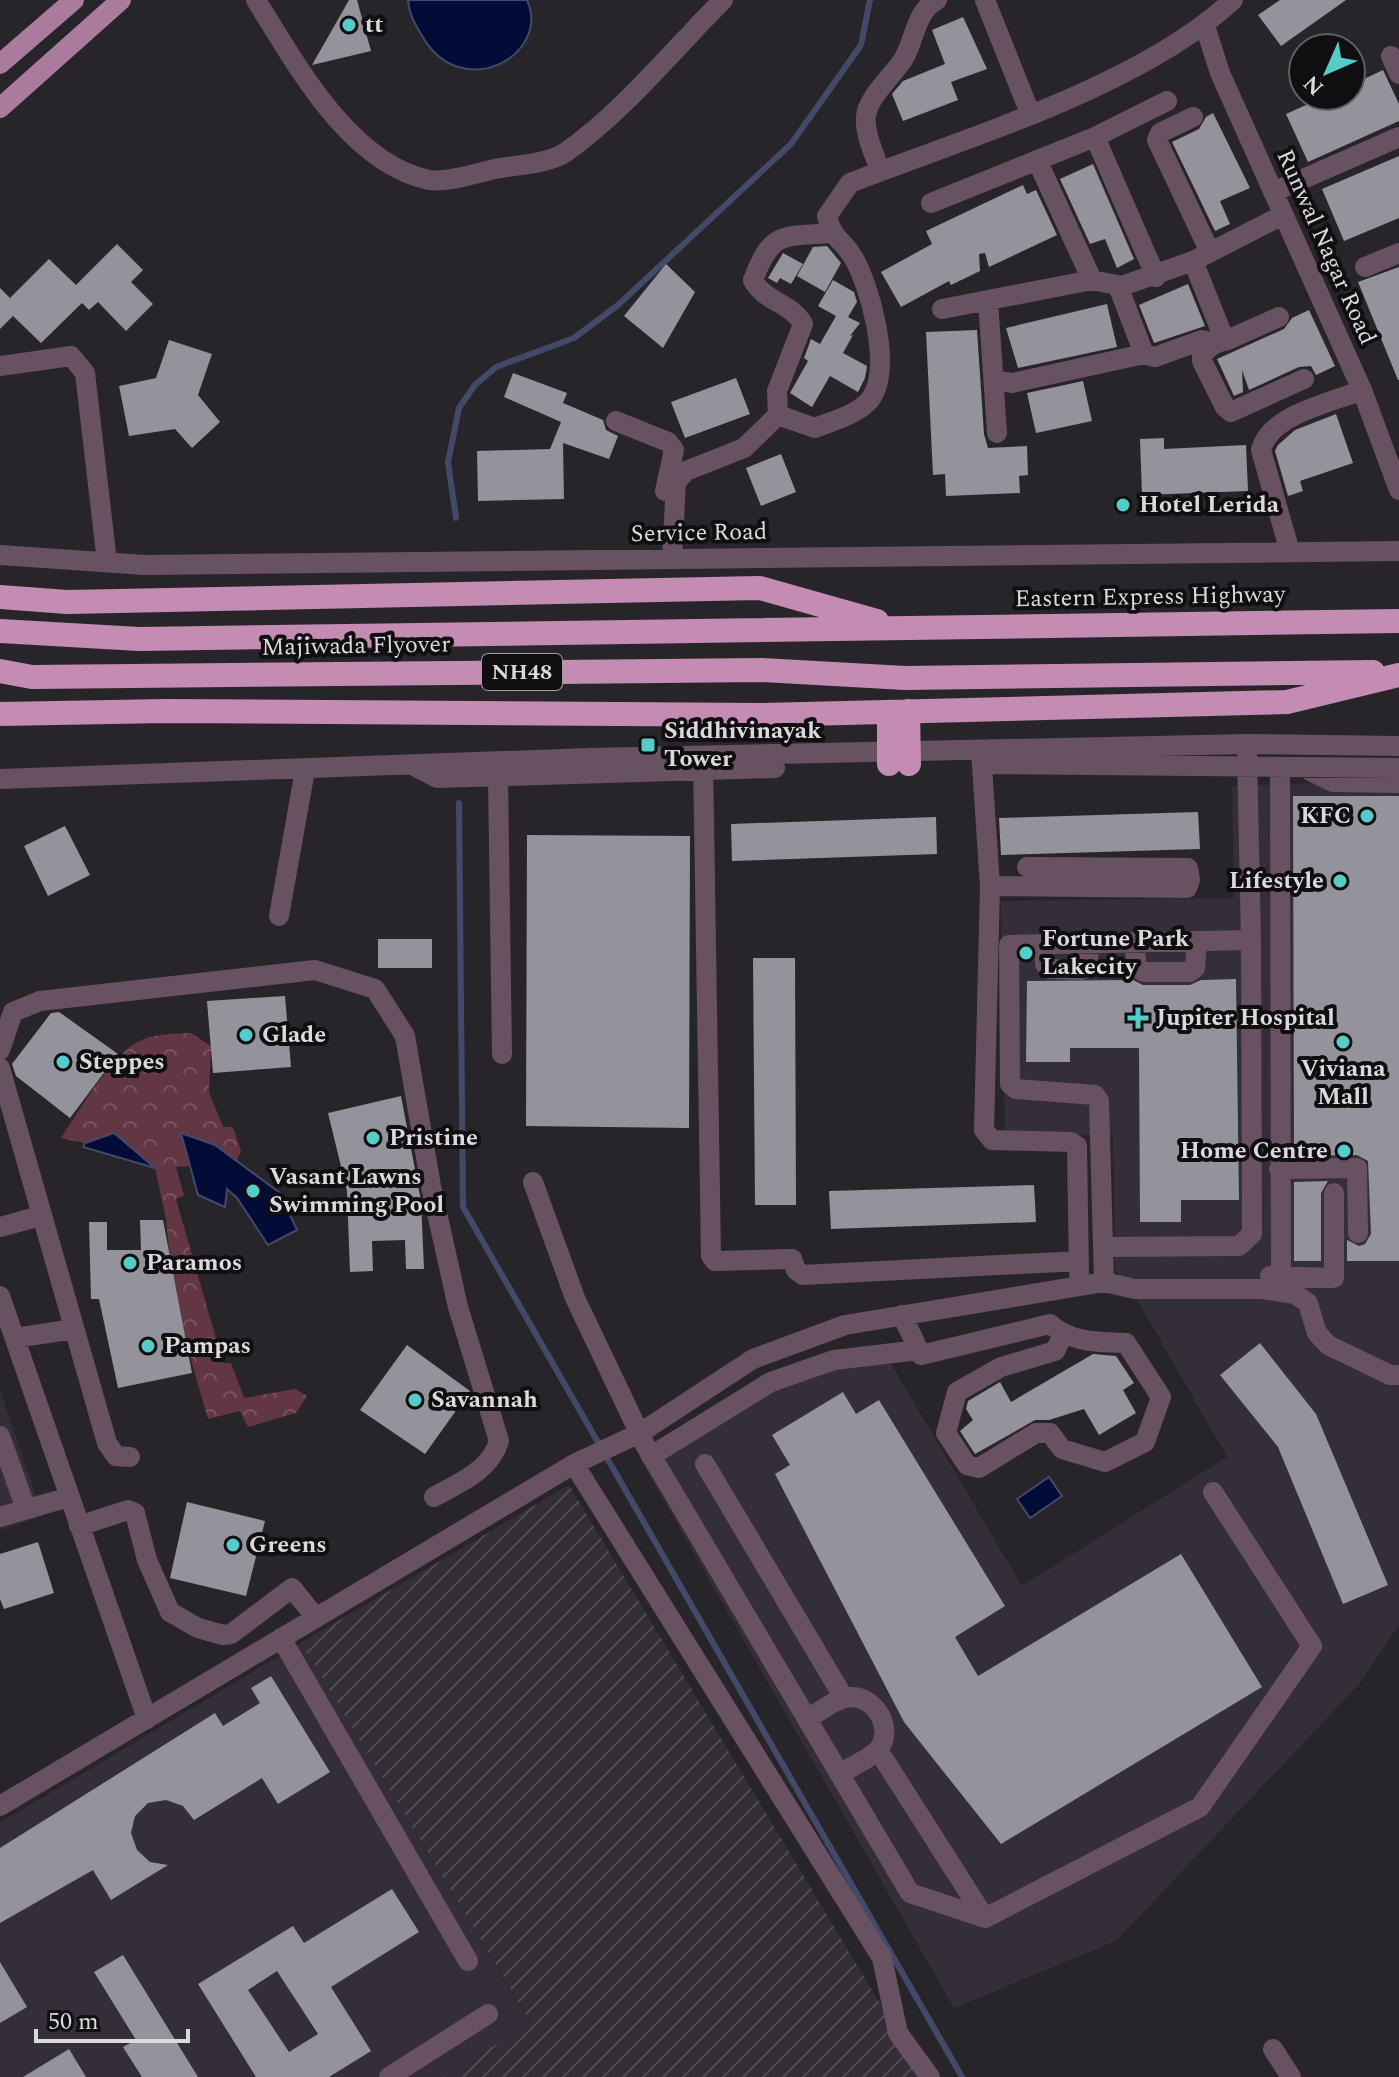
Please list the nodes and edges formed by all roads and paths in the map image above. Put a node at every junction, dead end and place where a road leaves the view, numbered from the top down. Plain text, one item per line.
1 (121, 0) edge
2 (256, 0) edge
3 (723, 0) edge
4 (937, 0) edge
5 (985, 0) edge
6 (1233, 0) edge
7 (63, 3) edge
8 (1205, 26) junction
9 (0, 64) edge
10 (1167, 101) dead end
11 (0, 108) edge
12 (1030, 113) junction
13 (1193, 117) dead end
14 (1095, 137) junction
15 (1399, 137) edge
16 (1037, 160) junction
17 (880, 171) junction
18 (1273, 192) junction
19 (931, 203) dead end
20 (1283, 215) junction
21 (831, 233) junction
22 (1399, 253) edge
23 (1201, 257) junction
24 (1365, 267) dead end
25 (1156, 277) junction
26 (1092, 280) junction
27 (1118, 286) junction
28 (988, 300) junction
29 (942, 309) dead end
30 (1279, 317) dead end
31 (1220, 343) junction
32 (1144, 354) junction
33 (0, 366) edge
34 (1304, 379) dead end
35 (994, 380) junction
36 (1362, 390) junction
37 (778, 415) junction
38 (616, 421) dead end
39 (997, 433) dead end
40 (1399, 490) edge
41 (1399, 551) edge
42 (1290, 552) junction
43 (0, 555) edge
44 (664, 559) junction
45 (107, 562) junction
46 (0, 597) edge
47 (1399, 621) edge
48 (903, 628) junction
49 (0, 631) edge
50 (1399, 673) edge
51 (0, 674) edge
52 (898, 712) junction
53 (0, 714) edge
54 (1246, 744) junction
55 (1399, 746) edge
56 (982, 757) junction
57 (899, 758) junction
58 (704, 763) junction
59 (1248, 765) junction
60 (414, 766) junction
61 (1307, 768) junction
62 (1399, 768) edge
63 (1280, 769) junction
64 (305, 770) junction
65 (498, 777) junction
66 (0, 779) edge
67 (1399, 783) edge
68 (1027, 867) dead end
69 (990, 886) junction
70 (279, 916) dead end
71 (1251, 940) junction
72 (1135, 942) junction
73 (1197, 942) junction
74 (0, 1050) edge
75 (502, 1054) dead end
76 (0, 1068) edge
77 (1279, 1169) junction
78 (533, 1182) dead end
79 (1334, 1193) dead end
80 (40, 1216) junction
81 (0, 1227) edge
82 (1358, 1233) dead end
83 (1104, 1247) junction
84 (1079, 1261) junction
85 (1268, 1281) junction
86 (1112, 1283) junction
87 (1079, 1287) junction
88 (0, 1296) edge
89 (902, 1315) junction
90 (74, 1329) junction
91 (1063, 1335) junction
92 (15, 1338) junction
93 (922, 1358) junction
94 (1399, 1375) edge
95 (640, 1433) junction
96 (0, 1436) edge
97 (651, 1456) junction
98 (130, 1457) dead end
99 (574, 1464) junction
100 (705, 1464) dead end
101 (1213, 1492) dead end
102 (69, 1497) junction
103 (434, 1497) dead end
104 (26, 1509) junction
105 (0, 1517) edge
106 (79, 1526) junction
107 (316, 1618) junction
108 (281, 1638) junction
109 (844, 1698) junction
110 (147, 1719) junction
111 (807, 1719) junction
112 (878, 1750) junction
113 (839, 1774) junction
114 (0, 1806) edge
115 (985, 1918) junction
116 (468, 1961) dead end
117 (488, 2014) dead end
118 (1273, 2049) dead end
119 (389, 2077) edge
120 (930, 2077) edge
121 (1291, 2077) edge

1 - 11 main road
2 - 3 street
4 - 17 street
5 - 12 street
6 - 8 street
7 - 9 main road
8 - 12 street
8 - 18 street, Runwal Nagar Road
10 - 14 street
12 - 17 street
13 - 23 street
14 - 16 street
14 - 25 street
15 - 18 street
16 - 19 street
16 - 26 street
17 - 21 street
18 - 20 street, Runwal Nagar Road
20 - 23 street
20 - 36 street, Runwal Nagar Road
21 - 37 street
21 - 37 street
22 - 24 street
23 - 25 street
23 - 31 street
25 - 27 street
26 - 27 street
26 - 28 street
27 - 32 street
28 - 29 street
28 - 35 street
30 - 31 street
31 - 32 street
31 - 34 street
32 - 35 street
33 - 45 street
35 - 39 street
36 - 40 street, Runwal Nagar Road
36 - 42 street
37 - 44 street
38 - 44 street
41 - 42 street, Service Road
42 - 44 street, Service Road
43 - 45 street, Service Road
44 - 45 street, Service Road
46 - 48 highway
47 - 48 highway, Eastern Express Highway / NH48
48 - 49 highway, Majiwada Flyover / NH48
50 - 51 highway, Majiwada Flyover / NH48
50 - 52 highway
52 - 53 highway
52 - 57 highway
54 - 55 street
54 - 56 street
54 - 59 street
56 - 57 street
56 - 59 street
56 - 69 street
57 - 58 street
58 - 60 street
58 - 65 street
58 - 84 street
59 - 63 street
59 - 71 street
60 - 64 street
60 - 65 street
61 - 62 street
61 - 63 street
61 - 67 street
63 - 77 street
64 - 66 street
64 - 70 street
65 - 75 street
68 - 69 street
69 - 84 street
71 - 73 street
71 - 83 street
72 - 73 street
72 - 73 street
72 - 83 street
74 - 103 street
76 - 80 street
77 - 82 street
77 - 85 street
78 - 95 street
79 - 85 street
80 - 81 street
80 - 90 street
83 - 86 street
84 - 87 street
85 - 86 street
85 - 94 street
86 - 87 street
87 - 89 street
88 - 92 street
89 - 93 street
89 - 95 street
90 - 92 street
90 - 98 street
91 - 91 street
91 - 93 street
92 - 102 street
93 - 97 street
95 - 97 street
95 - 99 street
96 - 104 street
97 - 111 street
99 - 107 street
99 - 120 street
100 - 109 street
101 - 115 street
102 - 104 street
102 - 106 street
104 - 105 street
106 - 107 street
106 - 110 street
107 - 108 street
108 - 110 street
108 - 116 street
109 - 111 street
109 - 112 street
110 - 114 street
111 - 113 street
112 - 113 street
112 - 115 street
113 - 115 street
117 - 119 street
118 - 121 street

